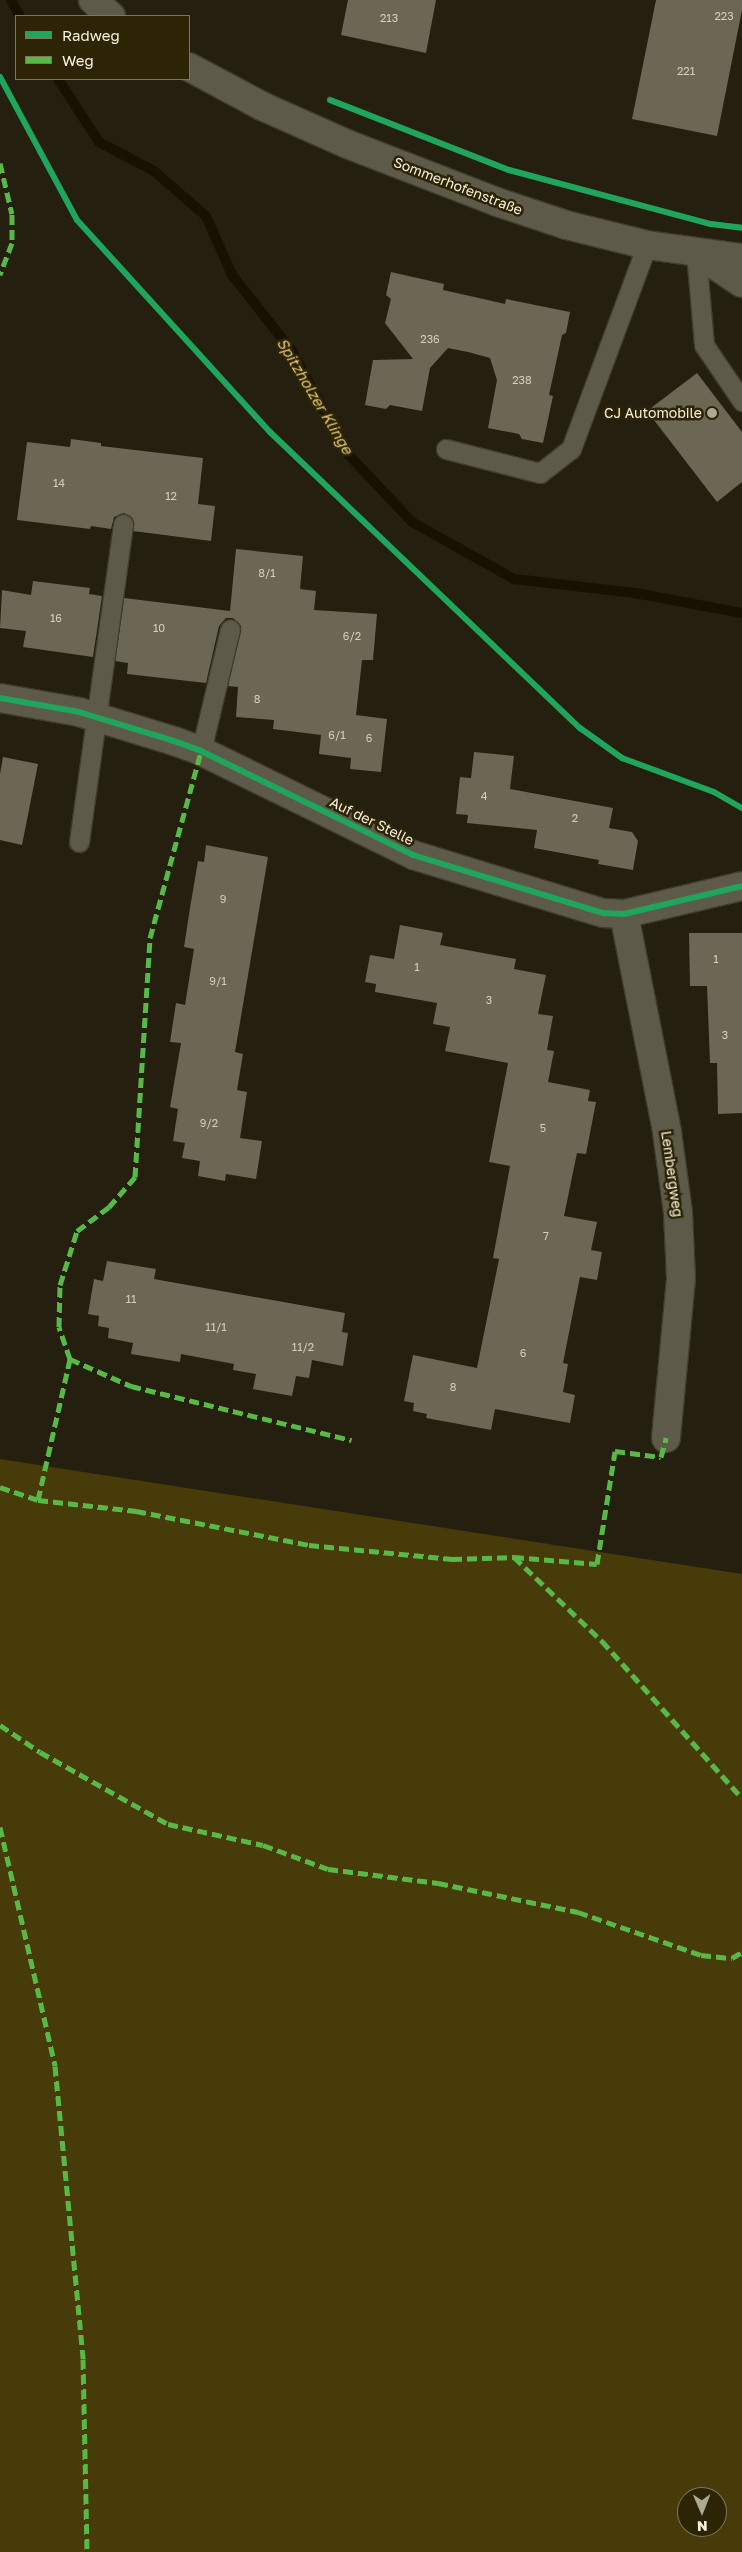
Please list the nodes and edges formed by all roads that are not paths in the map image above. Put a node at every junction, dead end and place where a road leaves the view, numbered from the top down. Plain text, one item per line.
1 (93, 0) edge
2 (110, 15) edge
3 (190, 68) edge
4 (647, 245) junction
5 (696, 253) junction
6 (742, 258) edge
7 (742, 283) edge
8 (742, 401) edge
9 (446, 450) dead end
10 (123, 524) dead end
11 (230, 628) dead end
12 (0, 698) edge
13 (96, 717) junction
14 (202, 751) junction
15 (79, 842) dead end
16 (742, 886) edge
17 (624, 914) junction
18 (666, 1438) dead end

1 - 2 street
3 - 4 street, Sommerhofenstraße
4 - 5 street, Sommerhofenstraße
4 - 9 lane
5 - 6 street, Sommerhofenstraße
5 - 7 street
5 - 8 lane
10 - 13 lane
11 - 14 lane
12 - 13 street, Auf der Stelle
13 - 14 street, Auf der Stelle
13 - 15 lane
14 - 17 street, Auf der Stelle
16 - 17 street, Auf der Stelle
17 - 18 street, Lembergweg

